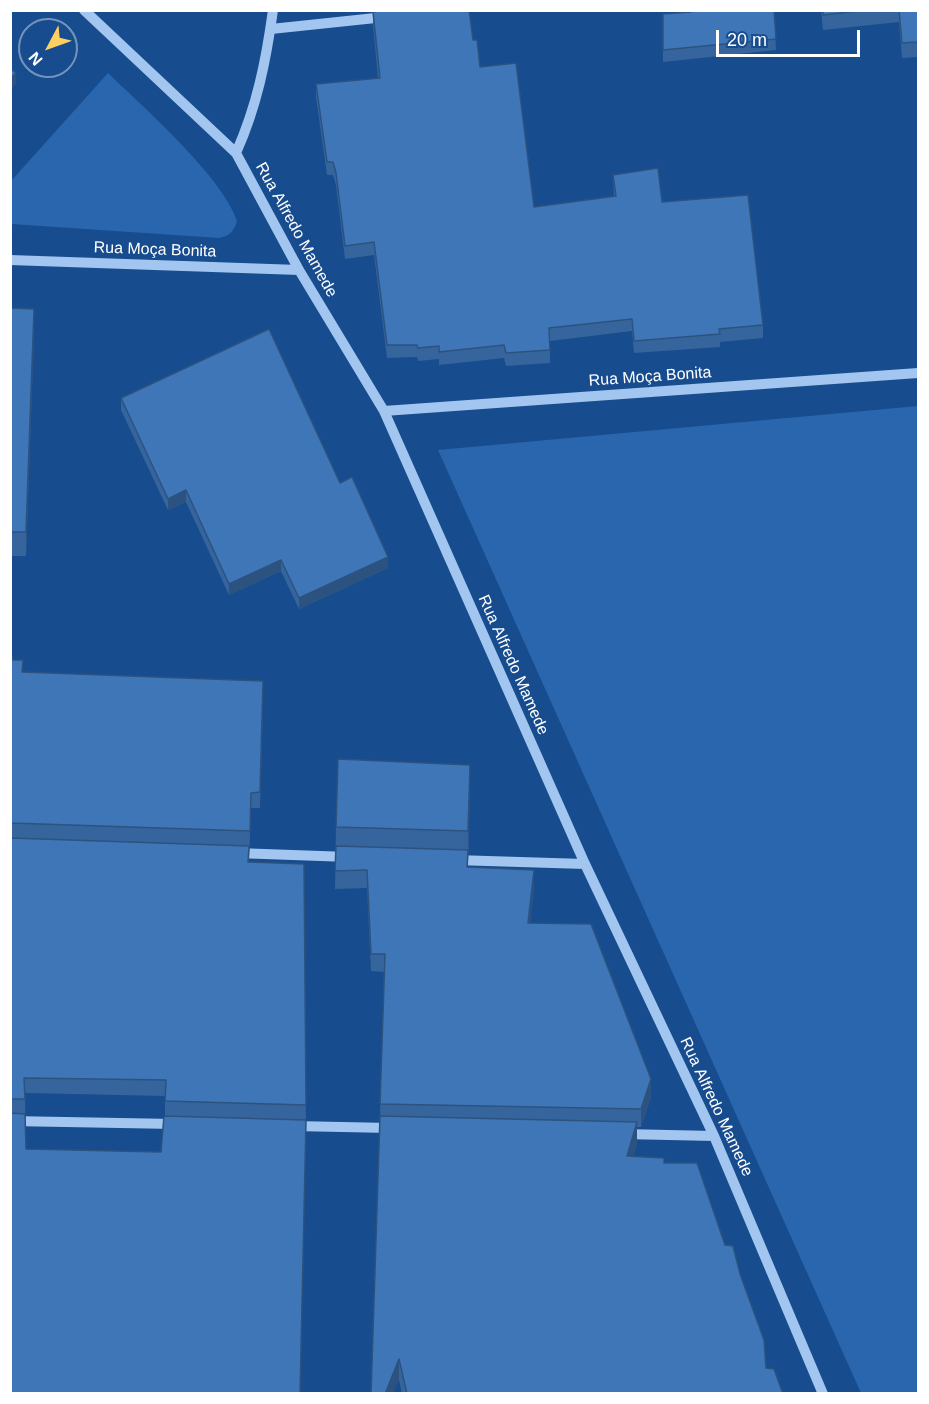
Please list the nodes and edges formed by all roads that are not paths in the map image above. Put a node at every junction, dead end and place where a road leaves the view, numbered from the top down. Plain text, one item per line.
1 (84, 10) edge
2 (273, 10) edge
3 (402, 15) edge
4 (271, 29) junction
5 (237, 153) junction
6 (10, 260) edge
7 (299, 270) junction
8 (918, 373) edge
9 (384, 411) junction
10 (226, 853) edge
11 (358, 857) edge
12 (441, 860) edge
13 (585, 864) junction
14 (10, 1121) edge
15 (183, 1124) edge
16 (276, 1126) edge
17 (406, 1129) edge
18 (607, 1133) edge
19 (714, 1136) junction
20 (823, 1394) edge

1 - 5 street, Rua Alfredo Mamede
2 - 4 street
3 - 4 street
4 - 5 street
5 - 7 street, Rua Alfredo Mamede
6 - 7 street, Rua Moça Bonita
7 - 9 street, Rua Alfredo Mamede
8 - 9 street, Rua Moça Bonita
9 - 13 street, Rua Alfredo Mamede
10 - 11 street
12 - 13 street
13 - 19 street, Rua Alfredo Mamede
14 - 15 street
16 - 17 street
18 - 19 street
19 - 20 street, Rua Alfredo Mamede

